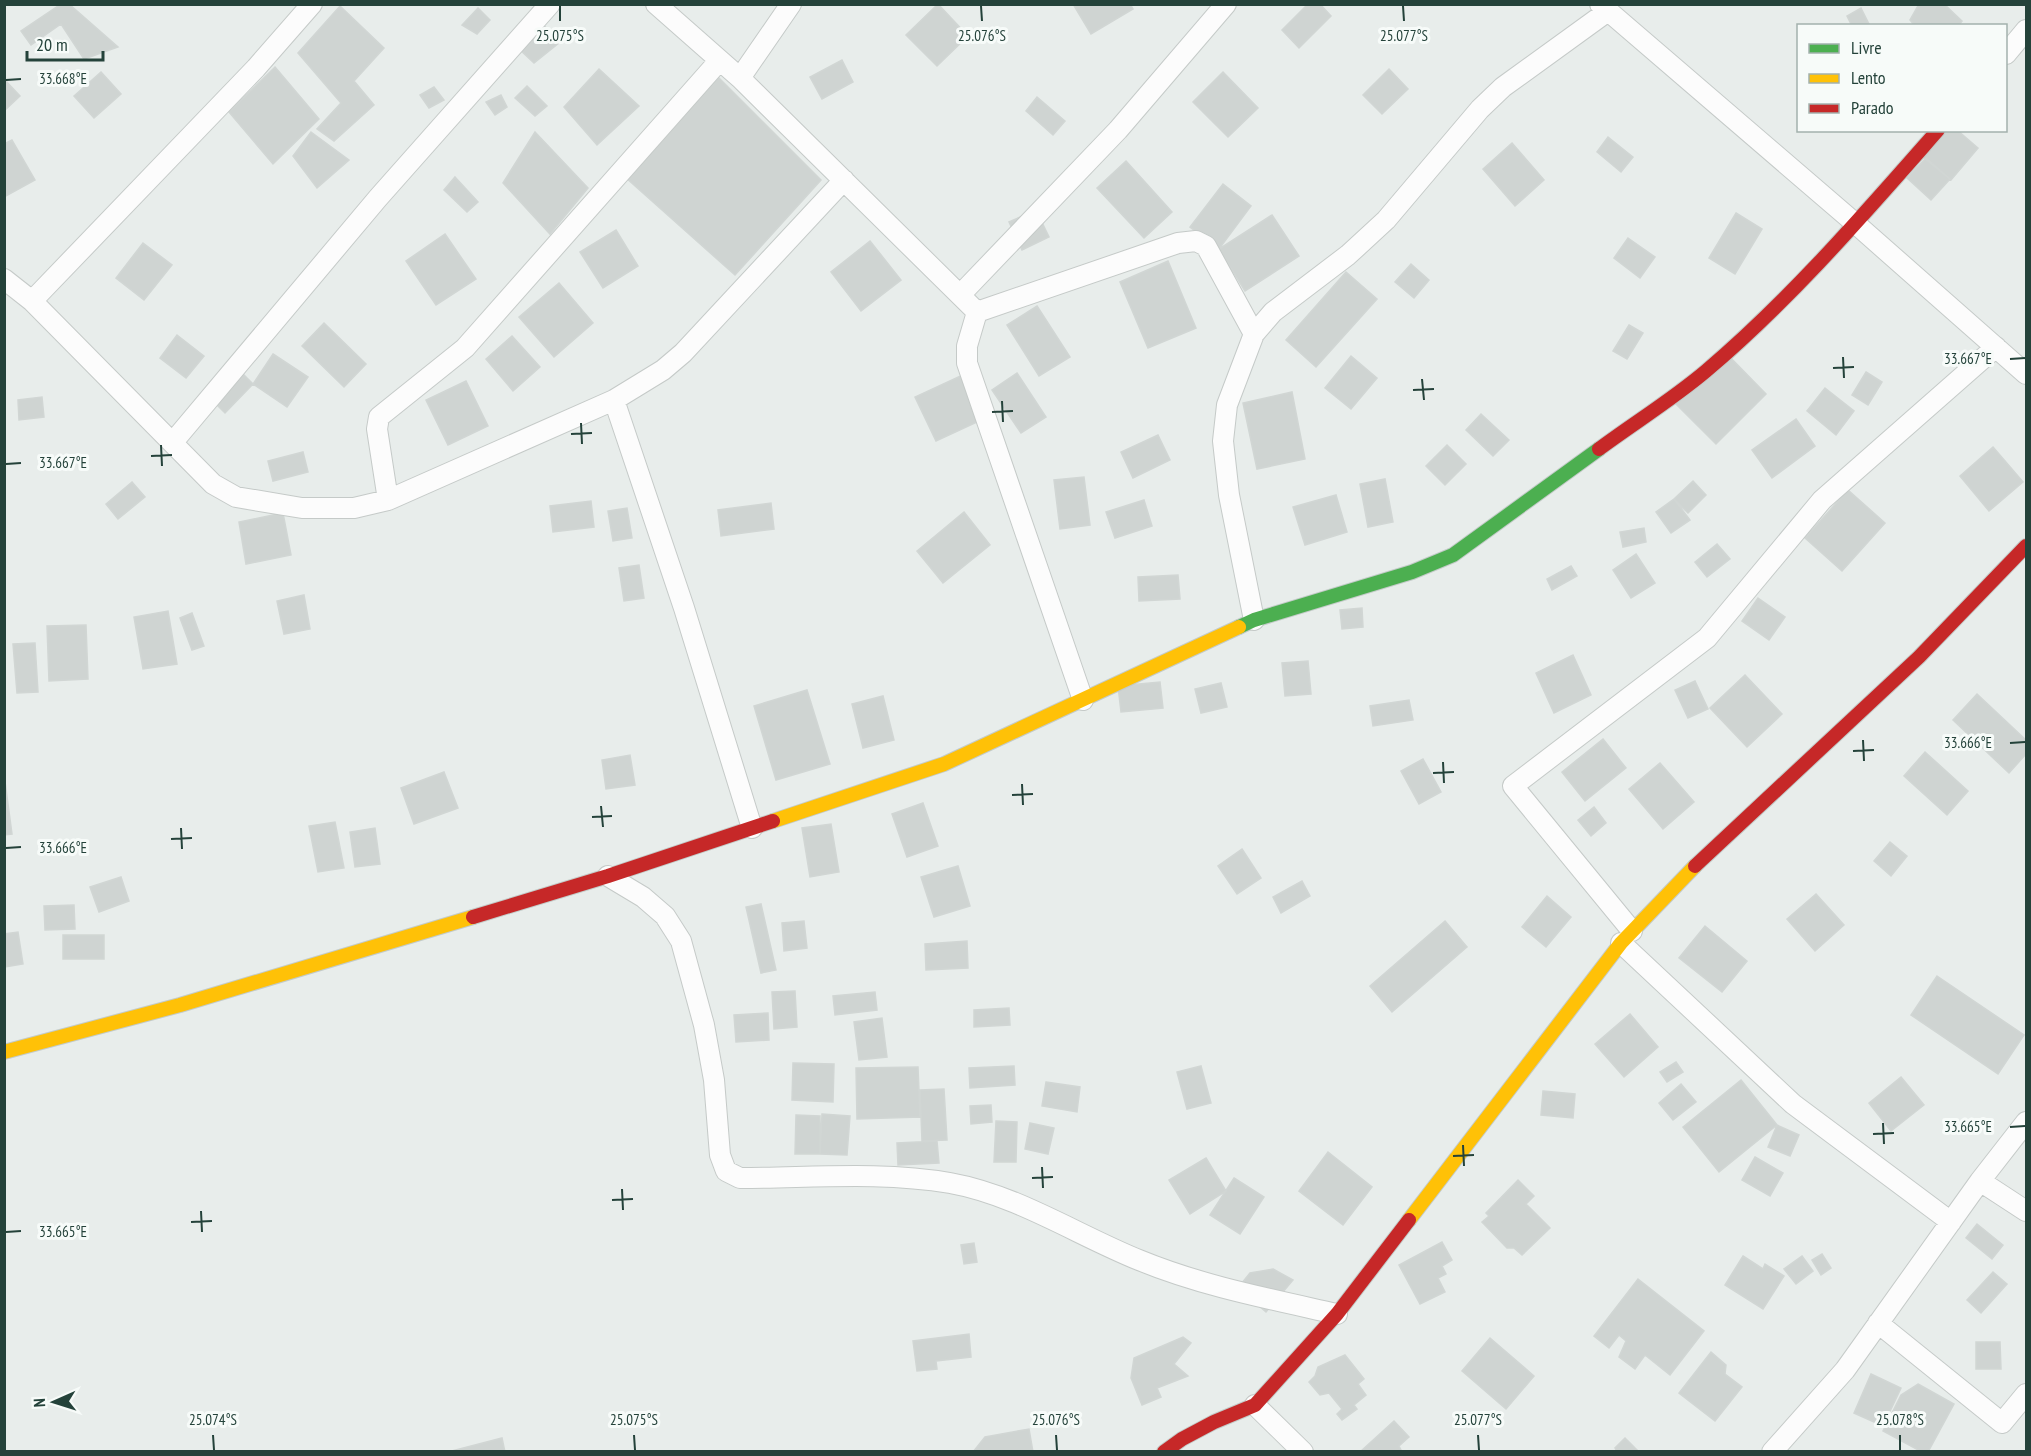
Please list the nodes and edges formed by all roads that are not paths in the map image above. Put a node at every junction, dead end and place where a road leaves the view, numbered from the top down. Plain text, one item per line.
1 (312, 4) edge
2 (550, 4) edge
3 (656, 4) edge
4 (791, 4) edge
5 (1226, 4) edge
6 (1604, 8) edge
7 (2026, 30) edge
8 (2007, 53) edge
9 (719, 61) junction
10 (740, 78) junction
11 (1936, 132) edge
12 (844, 180) junction
13 (1856, 224) junction
14 (4, 279) edge
15 (960, 295) junction
16 (32, 301) junction
17 (977, 312) junction
18 (1254, 334) junction
19 (1996, 347) junction
20 (2026, 375) edge
21 (614, 400) junction
22 (173, 442) junction
23 (388, 500) junction
24 (2026, 546) edge
25 (1254, 620) junction
26 (1083, 700) junction
27 (752, 828) junction
28 (609, 876) junction
29 (1626, 937) junction
30 (4, 1052) edge
31 (2026, 1122) edge
32 (1980, 1180) junction
33 (2026, 1211) edge
34 (1951, 1222) junction
35 (1336, 1314) junction
36 (1878, 1323) junction
37 (2026, 1394) edge
38 (1255, 1405) junction
39 (1164, 1452) edge
40 (1302, 1452) edge
41 (1772, 1452) edge

1 - 16 street
2 - 22 street
3 - 9 street
4 - 10 street
5 - 15 street
6 - 13 street
6 - 18 street
7 - 8 street
9 - 10 street
9 - 23 street
10 - 12 street
11 - 13 street
12 - 15 street
12 - 21 street
13 - 19 street
13 - 25 street
14 - 16 street
15 - 17 street
16 - 22 street
17 - 18 street
17 - 26 street
18 - 25 street
19 - 20 street
19 - 29 street
21 - 23 street
21 - 27 street
22 - 23 street
24 - 29 street
25 - 26 street
26 - 27 street
27 - 28 street
28 - 30 street
28 - 35 street
29 - 34 street
29 - 35 street
31 - 32 street
32 - 33 street
32 - 34 street
34 - 36 street
35 - 38 street
36 - 37 street
36 - 41 street
38 - 39 street
38 - 40 street

